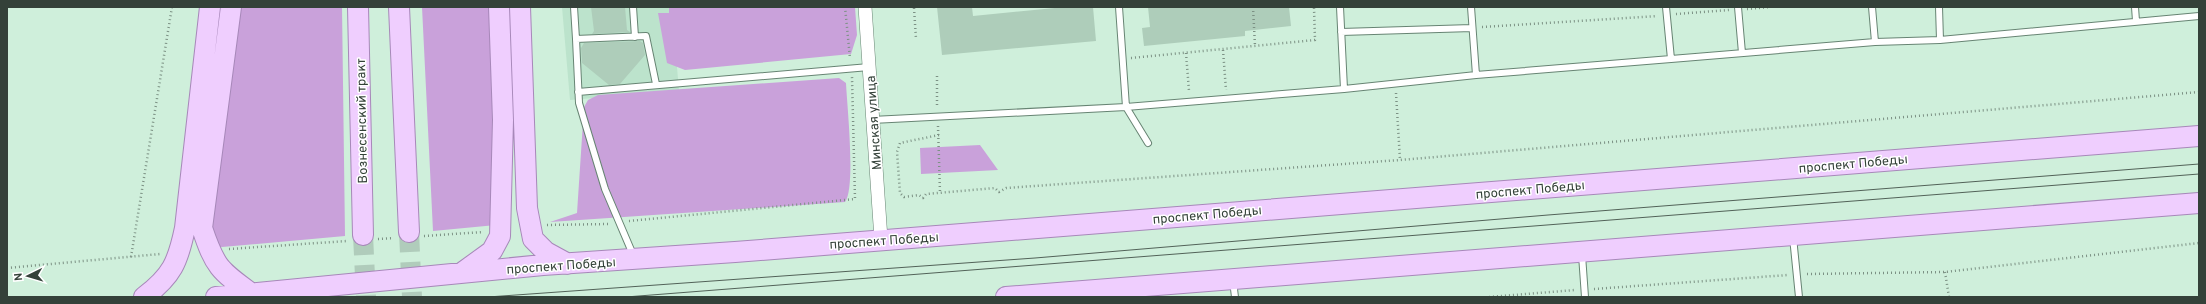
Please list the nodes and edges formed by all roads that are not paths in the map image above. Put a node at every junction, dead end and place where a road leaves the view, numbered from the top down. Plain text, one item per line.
1 (210, 7) edge
2 (231, 7) edge
3 (358, 7) edge
4 (399, 7) edge
5 (499, 7) edge
6 (520, 7) edge
7 (574, 7) edge
8 (632, 7) edge
9 (865, 7) edge
10 (1119, 7) edge
11 (1340, 7) edge
12 (1471, 7) edge
13 (1666, 7) edge
14 (1872, 7) edge
15 (1939, 7) edge
16 (2135, 7) edge
17 (1738, 8) edge
18 (2199, 16) edge
19 (2136, 21) junction
20 (1472, 28) junction
21 (1341, 32) junction
22 (635, 37) junction
23 (576, 39) junction
24 (1940, 40) junction
25 (1875, 42) junction
26 (1742, 53) junction
27 (1671, 59) junction
28 (869, 67) junction
29 (1476, 75) junction
30 (656, 84) junction
31 (1344, 89) junction
32 (578, 92) junction
33 (1126, 107) junction
34 (872, 120) junction
35 (2199, 136) edge
36 (1148, 143) dead end
37 (2199, 203) edge
38 (1793, 235) junction
39 (408, 236) tunnel mouth
40 (362, 239) tunnel mouth
41 (881, 239) junction
42 (1582, 251) junction
43 (635, 259) junction
44 (568, 264) junction
45 (462, 272) junction
46 (1234, 288) edge
47 (252, 294) junction
48 (144, 297) edge
49 (216, 297) edge
50 (1006, 297) edge
51 (1585, 297) edge
52 (1799, 297) edge

1 - 48 main road
2 - 47 main road
3 - 40 main road, Вознесенский тракт
4 - 39 main road
5 - 45 main road
6 - 44 main road
7 - 23 lane
8 - 22 lane
9 - 28 street, Минская улица
10 - 33 lane
11 - 21 lane
12 - 20 lane
13 - 27 lane
14 - 25 lane
15 - 24 lane
16 - 19 lane
17 - 26 lane
18 - 19 lane
19 - 24 lane
20 - 21 lane
20 - 29 lane
21 - 31 lane
22 - 23 lane
22 - 30 lane
23 - 32 lane
24 - 25 lane
25 - 26 lane
26 - 27 lane
27 - 29 lane
28 - 30 lane
28 - 34 street, Минская улица
29 - 31 lane
30 - 32 lane
31 - 33 lane
32 - 43 lane
33 - 34 lane
33 - 36 lane
34 - 41 street, Минская улица
35 - 41 main road, проспект Победы
37 - 38 main road
38 - 42 main road
38 - 52 lane
41 - 43 main road, проспект Победы
42 - 46 main road
42 - 51 lane
43 - 44 main road, проспект Победы
44 - 45 main road, проспект Победы
45 - 47 main road, проспект Победы
46 - 50 main road
47 - 49 main road, проспект Победы

